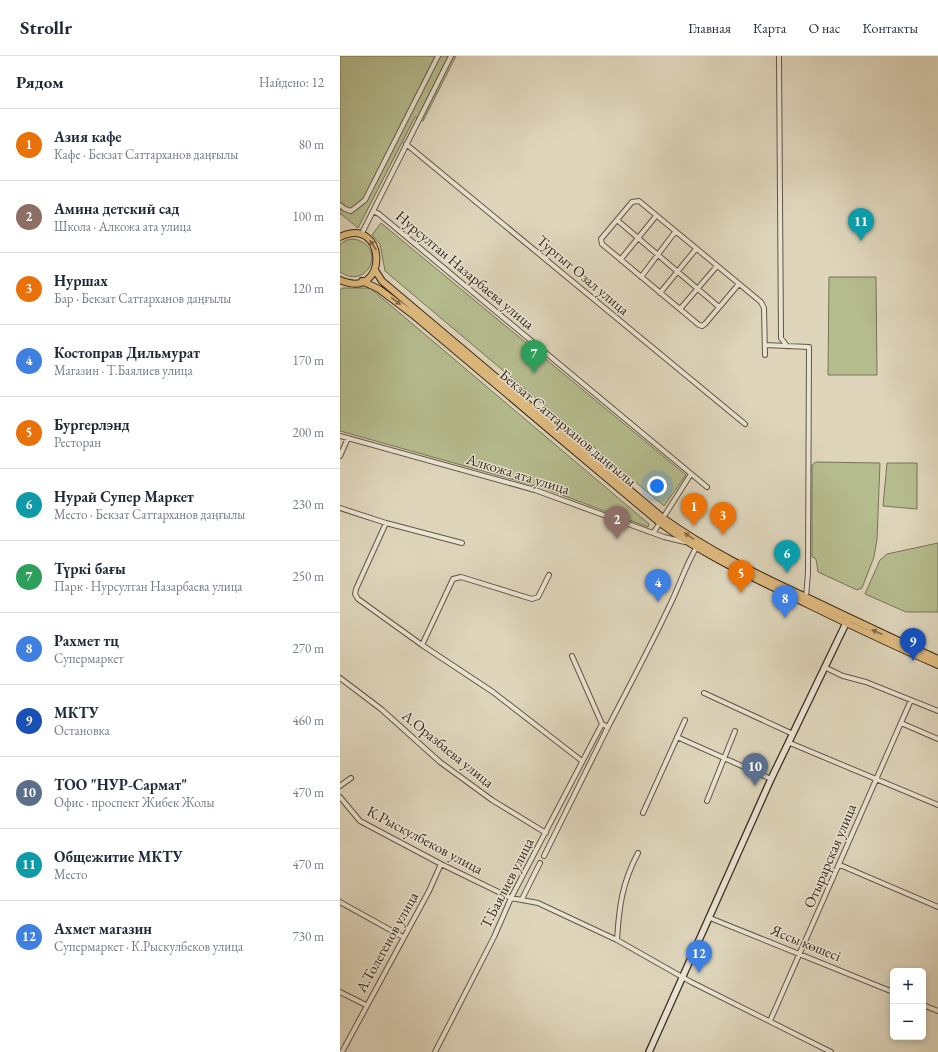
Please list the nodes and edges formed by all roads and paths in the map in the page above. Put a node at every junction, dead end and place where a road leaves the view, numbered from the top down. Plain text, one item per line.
1 (438, 56) edge
2 (451, 56) edge
3 (779, 56) edge
4 (406, 144) junction
5 (340, 205) edge
6 (374, 211) junction
7 (656, 216) junction
8 (617, 220) junction
9 (676, 232) junction
10 (361, 235) junction
11 (340, 237) edge
12 (638, 238) junction
13 (696, 249) junction
14 (658, 255) junction
15 (621, 259) junction
16 (717, 266) junction
17 (375, 270) junction
18 (678, 272) junction
19 (641, 277) junction
20 (340, 280) edge
21 (362, 281) junction
22 (738, 285) junction
23 (698, 289) junction
24 (660, 293) junction
25 (719, 307) junction
26 (680, 309) junction
27 (765, 345) junction
28 (788, 346) junction
29 (765, 355) dead end
30 (745, 424) dead end
31 (340, 436) edge
32 (348, 438) junction
33 (340, 456) edge
34 (691, 474) junction
35 (707, 487) dead end
36 (340, 508) edge
37 (662, 521) junction
38 (386, 523) junction
39 (654, 532) junction
40 (686, 542) junction
41 (462, 543) dead end
42 (696, 548) junction
43 (549, 575) dead end
44 (806, 597) junction
45 (846, 621) junction
46 (422, 646) junction
47 (572, 656) dead end
48 (938, 659) edge
49 (938, 665) edge
50 (824, 667) junction
51 (340, 678) edge
52 (704, 693) dead end
53 (911, 700) junction
54 (938, 711) edge
55 (685, 720) dead end
56 (901, 723) junction
57 (602, 724) junction
58 (608, 727) junction
59 (735, 731) dead end
60 (793, 734) junction
61 (677, 738) junction
62 (938, 739) edge
63 (790, 743) junction
64 (724, 758) junction
65 (582, 761) junction
66 (351, 778) dead end
67 (876, 778) junction
68 (771, 780) junction
69 (340, 786) edge
70 (340, 797) edge
71 (707, 801) dead end
72 (938, 805) edge
73 (643, 813) dead end
74 (546, 833) junction
75 (638, 853) dead end
76 (544, 856) dead end
77 (540, 862) dead end
78 (441, 864) junction
79 (840, 865) junction
80 (511, 898) junction
81 (522, 899) junction
82 (340, 902) edge
83 (938, 907) edge
84 (710, 918) junction
85 (403, 937) junction
86 (617, 940) junction
87 (800, 954) junction
88 (684, 976) junction
89 (890, 991) edge
90 (340, 992) edge
91 (366, 1005) junction
92 (926, 1006) edge
93 (938, 1011) edge
94 (770, 1021) junction
95 (342, 1052) edge
96 (435, 1052) edge
97 (649, 1052) edge
98 (831, 1052) edge

1 - 5 street
2 - 4 street
3 - 28 street
4 - 6 street
4 - 30 street, Тургыт Озал улица
6 - 10 street
6 - 34 street, Нурсултан Назарбаева улица
7 - 8 street
7 - 9 street
7 - 12 street
8 - 12 street
8 - 15 street
9 - 13 street
9 - 14 street
10 - 11 main road
17 -> 10 main road
12 - 14 street
12 - 15 street
13 - 16 street
13 - 18 street
14 - 18 street
14 - 19 street
15 - 19 street
16 - 22 street
16 - 23 street
17 - 21 main road
17 - 37 main road, Бекзат Саттарханов даңғылы
18 - 23 street
18 - 24 street
19 - 24 street
20 - 21 main road
21 -> 37 main road, Бекзат Саттарханов даңғылы
22 - 25 street
22 - 27 street
23 - 25 street
23 - 26 street
24 - 26 street
25 - 26 street
27 - 28 street
27 - 29 street
28 - 44 street
31 - 32 street, Алкожа ата улица
32 - 33 street
32 - 39 street, Алкожа ата улица
34 - 35 street, Нурсултан Назарбаева улица
34 - 37 street
36 - 38 street
37 - 39 street
37 - 40 main road, Бекзат Саттарханов даңғылы
44 -> 37 main road, Бекзат Саттарханов даңғылы
38 - 41 street
38 - 46 street
39 - 40 street, Алкожа ата улица
40 - 42 main road, Бекзат Саттарханов даңғылы
42 - 45 main road, Бекзат Саттарханов даңғылы
42 - 58 street, Т.Баялиев улица
43 - 46 street
44 - 45 main road, Бекзат Саттарханов даңғылы
48 -> 45 main road, Бекзат Саттарханов даңғылы
45 - 49 main road, Бекзат Саттарханов даңғылы
45 - 50 main road
46 - 65 street
47 - 57 street
50 - 53 street
50 - 60 main road
51 - 74 street, А.Оразбаева улица
52 - 60 street
53 - 54 street
53 - 56 street, Отырарская улица
55 - 61 street
56 - 62 street
56 - 67 street, Отырарская улица
57 - 58 street
57 - 65 street, Т.Баялиев улица
58 - 76 street, Т.Баялиев улица
59 - 64 street
60 - 63 main road
61 - 64 street
61 - 73 street
63 - 67 street
63 - 68 main road
64 - 68 street
64 - 71 street
65 - 74 street, Т.Баялиев улица
66 - 69 street
67 - 72 street
67 - 79 street, Отырарская улица
68 - 84 main road
70 - 78 street, К.Рыскулбеков улица
74 - 80 street, Т.Баялиев улица
75 - 86 street
77 - 81 street, Т.Баялиев улица
78 - 80 street, К.Рыскулбеков улица
78 - 85 street, А.Толегенов улица
79 - 83 street
79 - 87 street, Отырарская улица
80 - 81 street, К.Рыскулбеков улица
80 - 96 street, Т.Баялиев улица
81 - 86 street, К.Рыскулбеков улица
82 - 85 street
84 - 87 street, Яссы көшесі
84 - 88 main road
85 - 91 street, А.Толегенов улица
86 - 88 street, К.Рыскулбеков улица
87 - 89 street, Яссы көшесі
87 - 94 street, Отырарская улица
88 - 94 street, К.Рыскулбеков улица
88 - 97 main road
90 - 91 street
91 - 95 street, А.Толегенов улица
92 - 93 street
94 - 98 street, К.Рыскулбеков улица

